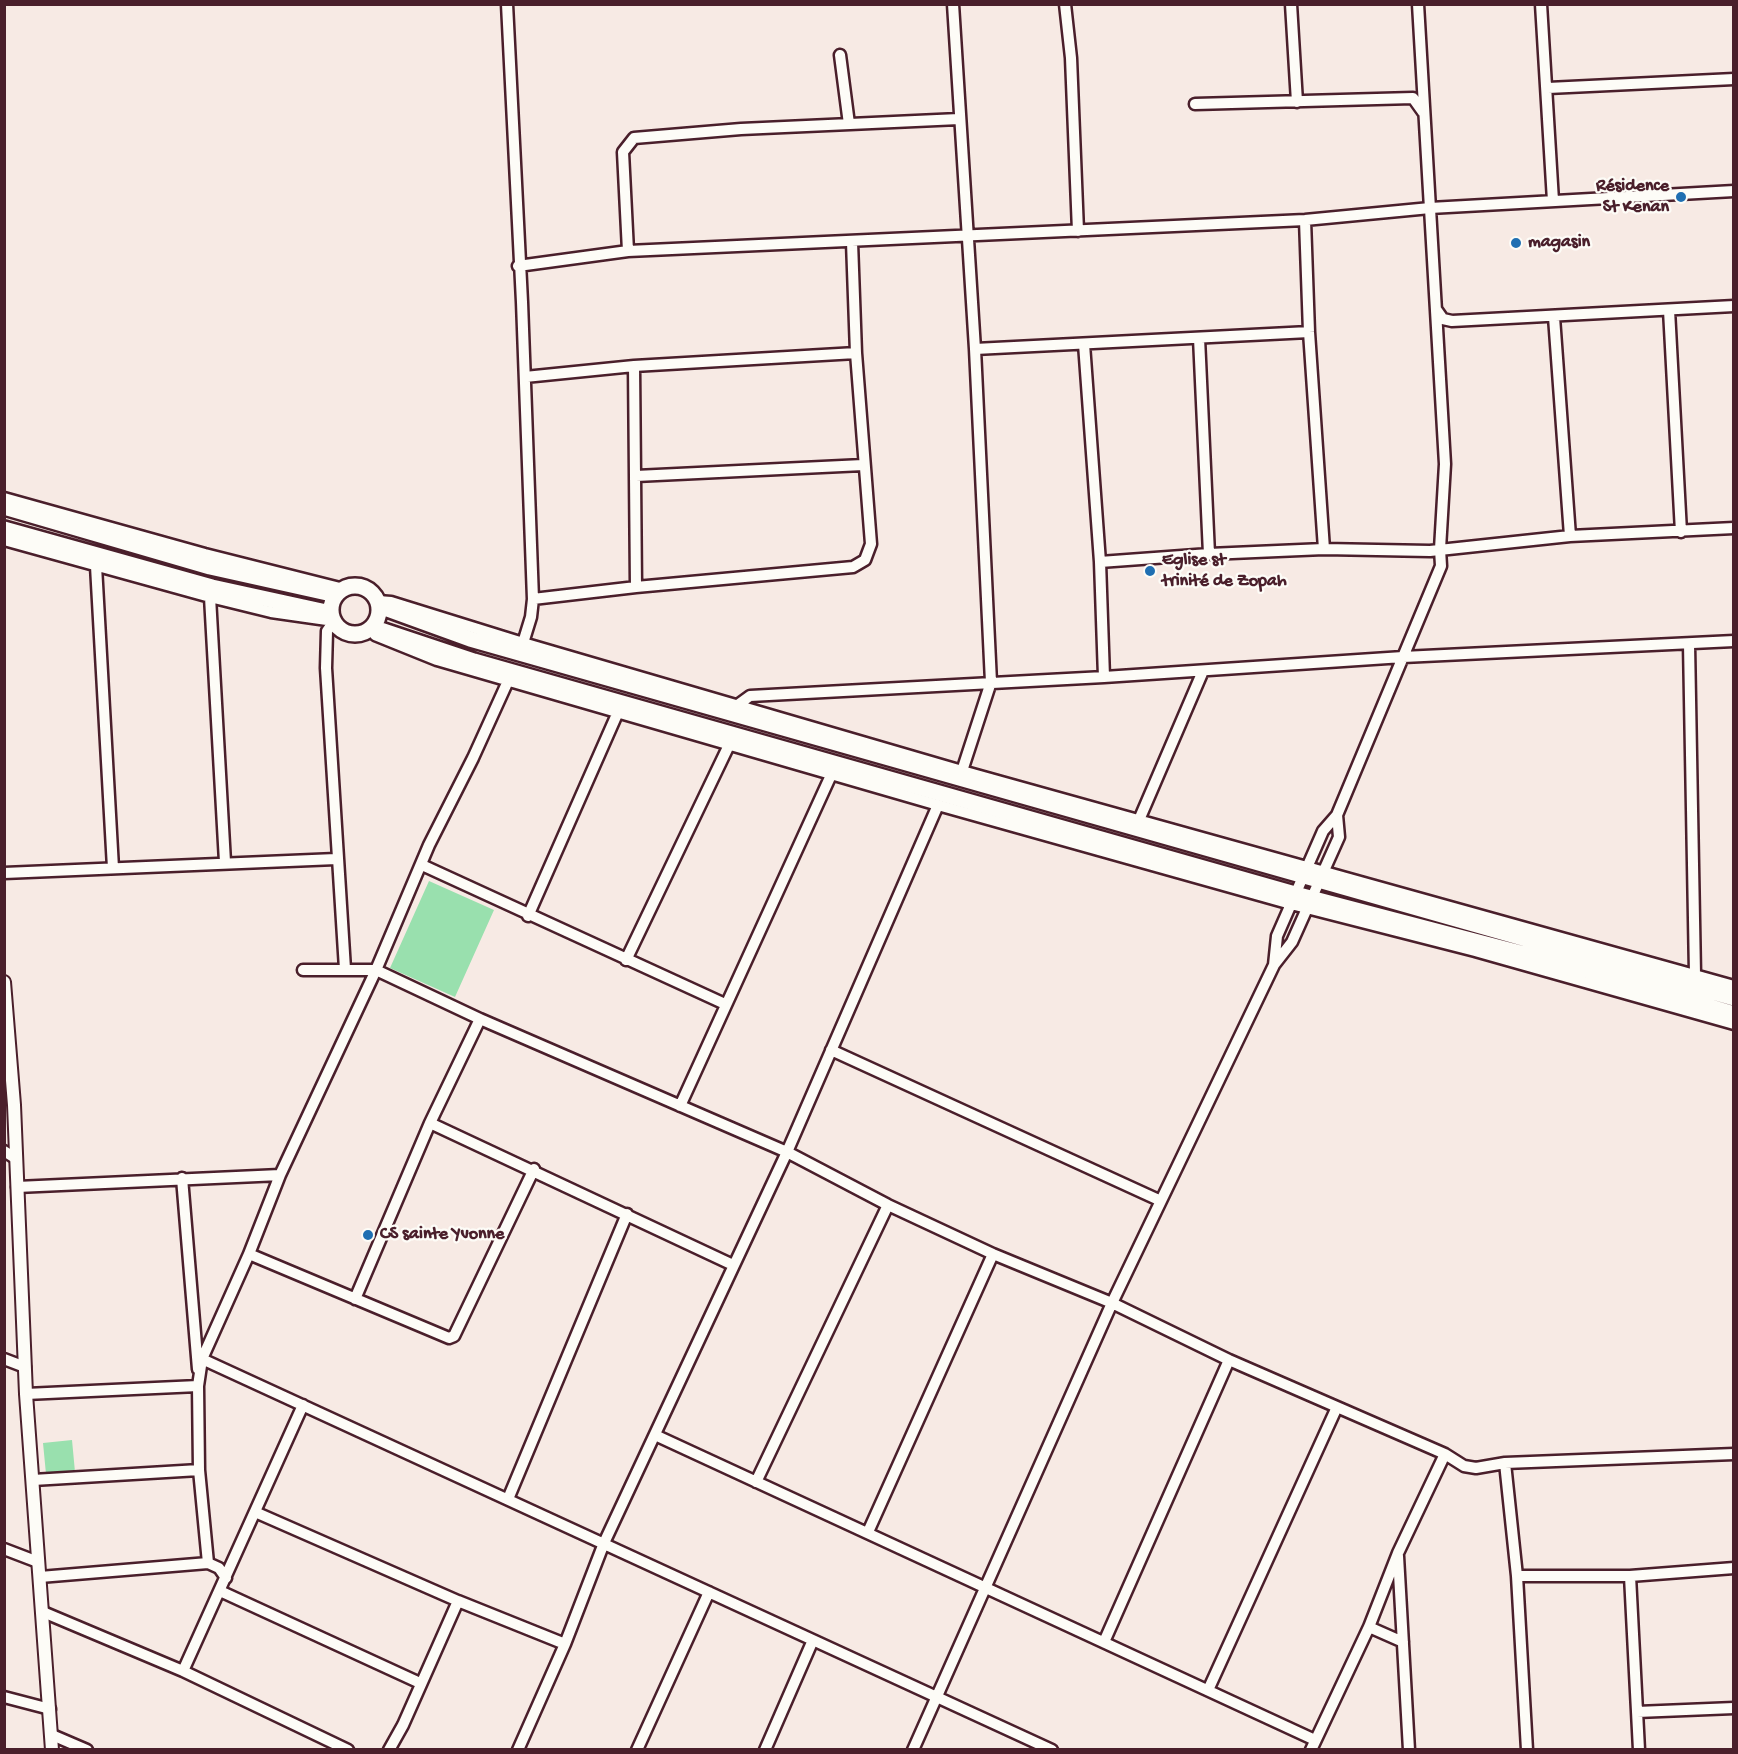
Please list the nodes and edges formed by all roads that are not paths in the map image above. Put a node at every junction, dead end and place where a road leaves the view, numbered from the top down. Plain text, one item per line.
1 (507, 4) edge
2 (953, 4) edge
3 (1065, 4) edge
4 (1291, 4) edge
5 (1419, 4) edge
6 (1541, 4) edge
7 (840, 55) dead end
8 (1734, 79) edge
9 (1548, 88) junction
10 (1297, 102) junction
11 (1195, 104) dead end
12 (1425, 115) junction
13 (959, 119) junction
14 (849, 124) junction
15 (1734, 191) edge
16 (1553, 201) junction
17 (1430, 208) junction
18 (1305, 219) junction
19 (1078, 231) junction
20 (967, 234) junction
21 (852, 242) junction
22 (628, 251) junction
23 (518, 266) junction
24 (1734, 306) edge
25 (1436, 308) junction
26 (1670, 310) junction
27 (1554, 317) junction
28 (1309, 332) junction
29 (1198, 338) junction
30 (1084, 344) junction
31 (975, 349) junction
32 (856, 353) junction
33 (634, 366) junction
34 (525, 376) junction
35 (863, 465) junction
36 (636, 476) junction
37 (4, 498) edge
38 (4, 507) edge
39 (1734, 528) edge
40 (4, 529) edge
41 (1681, 532) junction
42 (1570, 536) junction
43 (4, 540) edge
44 (1323, 549) junction
45 (1440, 549) junction
46 (1209, 554) junction
47 (1100, 562) junction
48 (96, 566) junction
49 (636, 587) junction
50 (340, 592) junction
51 (210, 597) junction
52 (533, 600) junction
53 (378, 604) junction
54 (333, 617) junction
55 (369, 629) junction
56 (1734, 641) edge
57 (523, 643) junction
58 (1689, 644) junction
59 (1403, 657) junction
60 (1203, 670) junction
61 (1104, 677) junction
62 (508, 681) junction
63 (991, 682) junction
64 (740, 704) junction
65 (618, 712) junction
66 (730, 744) junction
67 (962, 771) junction
68 (832, 773) junction
69 (938, 805) junction
70 (1337, 816) junction
71 (1138, 820) junction
72 (336, 859) junction
73 (225, 862) junction
74 (422, 865) junction
75 (113, 868) junction
76 (1305, 872) junction
77 (4, 873) edge
78 (1322, 877) junction
79 (1293, 899) junction
80 (1310, 903) junction
81 (528, 916) junction
82 (626, 960) junction
83 (1274, 964) junction
84 (345, 969) junction
85 (303, 970) dead end
86 (376, 970) junction
87 (1695, 974) junction
88 (4, 982) edge
89 (1734, 986) edge
90 (1734, 998) edge
91 (725, 1004) junction
92 (1734, 1014) edge
93 (480, 1019) junction
94 (1734, 1024) edge
95 (831, 1050) junction
96 (680, 1107) junction
97 (430, 1122) junction
98 (787, 1152) junction
99 (10, 1154) edge
100 (534, 1169) junction
101 (280, 1175) junction
102 (182, 1178) junction
103 (16, 1187) junction
104 (1161, 1201) junction
105 (888, 1205) junction
106 (627, 1214) junction
107 (249, 1254) junction
108 (993, 1254) junction
109 (733, 1265) junction
110 (355, 1299) junction
111 (1112, 1303) junction
112 (4, 1359) edge
113 (202, 1359) junction
114 (1229, 1360) junction
115 (25, 1367) junction
116 (199, 1373) junction
117 (198, 1386) junction
118 (26, 1395) junction
119 (303, 1405) junction
120 (1337, 1407) junction
121 (655, 1435) junction
122 (1446, 1454) junction
123 (1734, 1454) edge
124 (1505, 1463) junction
125 (199, 1470) junction
126 (33, 1480) junction
127 (756, 1482) junction
128 (508, 1499) junction
129 (255, 1512) junction
130 (868, 1532) junction
131 (604, 1543) junction
132 (4, 1549) edge
133 (1398, 1553) junction
134 (38, 1562) junction
135 (208, 1563) junction
136 (1734, 1568) edge
137 (1517, 1576) junction
138 (1630, 1576) junction
139 (39, 1577) junction
140 (226, 1578) junction
141 (984, 1587) junction
142 (220, 1592) junction
143 (709, 1592) junction
144 (458, 1601) junction
145 (42, 1612) junction
146 (1369, 1627) junction
147 (813, 1640) junction
148 (1104, 1642) junction
149 (1403, 1642) junction
150 (565, 1644) junction
151 (183, 1671) junction
152 (420, 1683) junction
153 (1209, 1688) junction
154 (937, 1696) junction
155 (4, 1697) edge
156 (1734, 1708) edge
157 (50, 1709) junction
158 (1637, 1712) junction
159 (52, 1735) junction
160 (1313, 1744) edge
161 (52, 1749) edge
162 (87, 1749) edge
163 (348, 1749) edge
164 (389, 1749) edge
165 (518, 1749) edge
166 (637, 1749) edge
167 (765, 1749) edge
168 (913, 1749) edge
169 (1052, 1749) edge
170 (1409, 1749) edge
171 (1527, 1749) edge
172 (1639, 1749) edge

1 - 23 street
2 - 13 street
3 - 19 street
4 - 10 street
5 - 12 street
6 - 9 street
7 - 14 street
8 - 9 street
9 - 16 street
10 - 11 street
10 - 12 street
12 - 17 street
13 - 14 street
13 - 20 street
14 - 22 street
15 - 16 street
16 - 17 street
17 - 18 street
17 - 25 street
18 - 19 street
18 - 28 street
19 - 20 street
20 - 21 street
20 - 31 street
21 - 22 street
21 - 32 street
22 - 23 street
23 - 34 street
24 - 26 street
25 - 27 street
25 - 45 street
26 - 27 street
26 - 41 street
27 - 42 street
28 - 29 street
28 - 44 street
29 - 30 street
29 - 46 street
30 - 31 street
30 - 47 street
31 - 63 street
32 - 33 street
32 - 35 street
33 - 34 street
33 - 36 street
34 - 52 street
35 - 36 street
35 - 49 street
36 - 49 street
37 - 50 street
38 - 50 main road
39 - 41 street
40 - 54 main road
41 - 42 street
42 - 45 street
43 - 48 street
44 - 45 street
44 - 46 street
45 - 59 street
46 - 47 street
47 - 61 street
48 - 51 street
48 - 75 street
49 - 52 street
50 - 53 main road
50 - 54 main road
51 - 54 street
51 - 73 street
52 - 57 street
53 - 55 main road
53 - 57 street
53 - 76 main road
54 - 55 main road
54 - 72 street
55 - 62 street
55 - 79 main road
56 - 58 street
57 - 64 street
58 - 59 street
58 - 87 street
59 - 60 street
59 - 70 street
60 - 61 street
60 - 71 street
61 - 63 street
62 - 65 street
62 - 74 street
63 - 64 street
63 - 67 street
64 - 67 street
65 - 66 street
65 - 81 street
66 - 68 street
66 - 82 street
67 - 71 street
68 - 69 street
68 - 91 street
69 - 79 street
69 - 95 street
70 - 76 street
70 - 78 street
71 - 76 street
72 - 73 street
72 - 84 street
73 - 75 street
74 - 81 street
74 - 86 street
75 - 77 street
76 - 78 main road
76 - 79 street
78 - 80 street
78 - 87 street
78 - 90 main road
79 - 80 main road
79 - 83 street
80 - 83 street
80 - 92 main road
80 - 94 street
81 - 82 street
82 - 91 street
83 - 104 street
84 - 85 street
84 - 86 street
86 - 93 street
86 - 101 street
87 - 89 street
88 - 99 street
91 - 96 street
93 - 96 street
93 - 97 street
95 - 98 street
95 - 104 street
96 - 98 street
97 - 100 street
97 - 110 street
98 - 105 street
98 - 109 street
99 - 103 street
100 - 106 street
100 - 110 street
101 - 102 street
101 - 107 street
102 - 103 street
102 - 116 street
103 - 115 street
104 - 111 street
105 - 108 street
105 - 127 street
106 - 109 street
106 - 128 street
107 - 110 street
107 - 113 street
108 - 111 street
108 - 130 street
109 - 121 street
111 - 114 street
111 - 141 street
112 - 115 street
113 - 116 street
113 - 119 street
114 - 120 street
114 - 148 street
115 - 118 street
116 - 117 street
117 - 118 street
117 - 125 street
118 - 126 street
119 - 128 street
119 - 129 street
120 - 122 street
120 - 153 street
121 - 127 street
121 - 131 street
122 - 124 street
122 - 133 street
123 - 124 street
124 - 137 street
125 - 126 street
125 - 135 street
126 - 134 street
127 - 130 street
128 - 131 street
129 - 140 street
129 - 144 street
130 - 141 street
131 - 143 street
131 - 150 street
132 - 134 street
133 - 146 street
133 - 149 street
134 - 139 street
135 - 139 street
135 - 140 street
136 - 138 street
137 - 138 street
137 - 171 street
138 - 158 street
139 - 145 street
140 - 142 street
141 - 148 street
141 - 154 street
142 - 151 street
142 - 152 street
143 - 147 street
143 - 166 street
144 - 150 street
144 - 152 street
145 - 151 street
145 - 157 street
146 - 149 street
146 - 160 street
147 - 154 street
147 - 167 street
148 - 153 street
149 - 170 street
150 - 165 street
151 - 163 street
152 - 164 street
153 - 160 street
154 - 168 street
154 - 169 street
155 - 157 street
156 - 158 street
157 - 159 street
158 - 172 street
159 - 161 street
159 - 162 street

